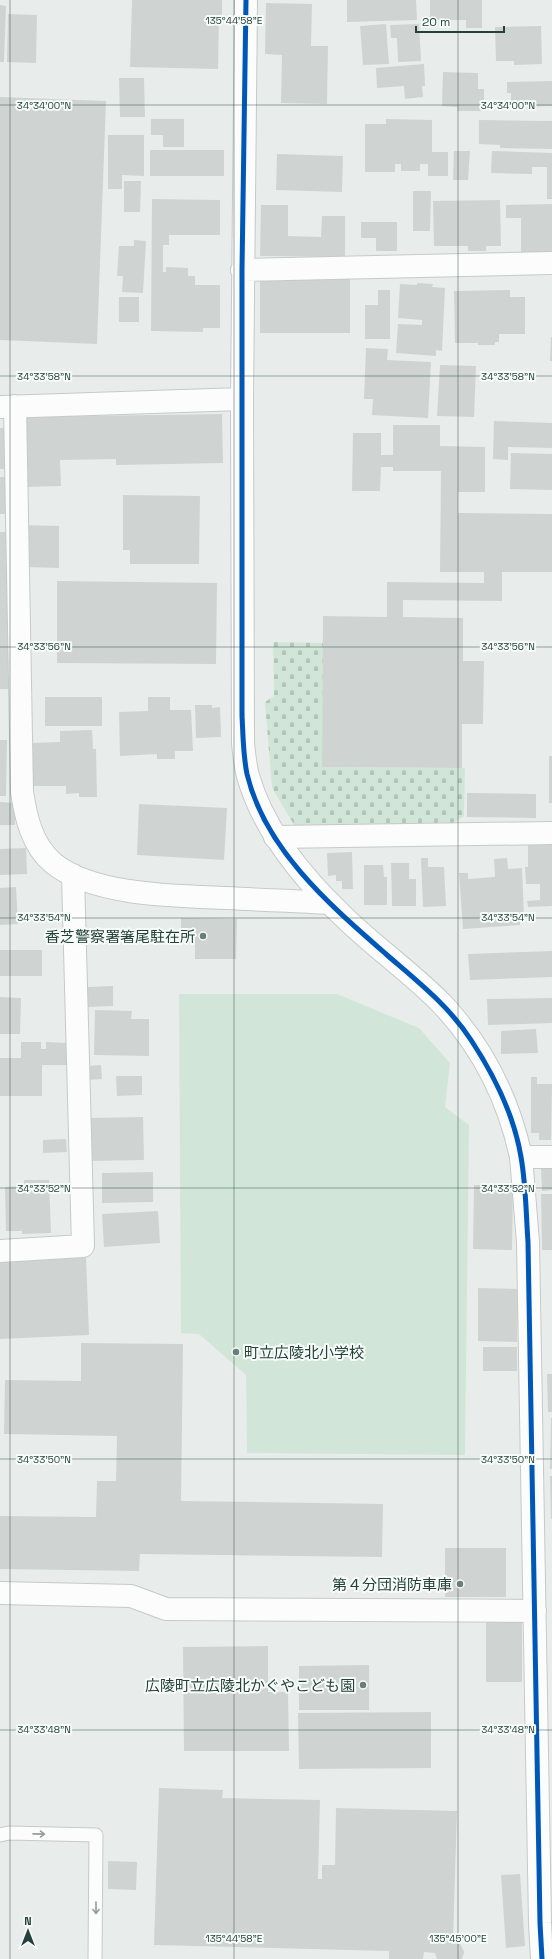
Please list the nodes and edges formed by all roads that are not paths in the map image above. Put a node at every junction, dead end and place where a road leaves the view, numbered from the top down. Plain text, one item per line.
1 (246, 0) edge
2 (552, 263) edge
3 (242, 270) junction
4 (242, 398) junction
5 (8, 407) edge
6 (552, 833) edge
7 (275, 837) junction
8 (73, 875) junction
9 (330, 903) junction
10 (521, 1157) junction
11 (552, 1157) edge
12 (0, 1251) edge
13 (543, 1538) edge
14 (0, 1593) edge
15 (535, 1611) junction
16 (0, 1836) edge
17 (96, 1959) edge
18 (542, 1959) edge

1 - 3 street
2 - 3 street
3 - 4 street
4 - 5 street
4 - 7 street
5 - 8 street
6 - 7 street
7 - 9 street
8 - 9 street
8 - 12 street
9 - 10 street
10 - 11 street
10 - 13 street
13 - 15 street
14 - 15 street
15 - 18 street
16 -> 17 lane

